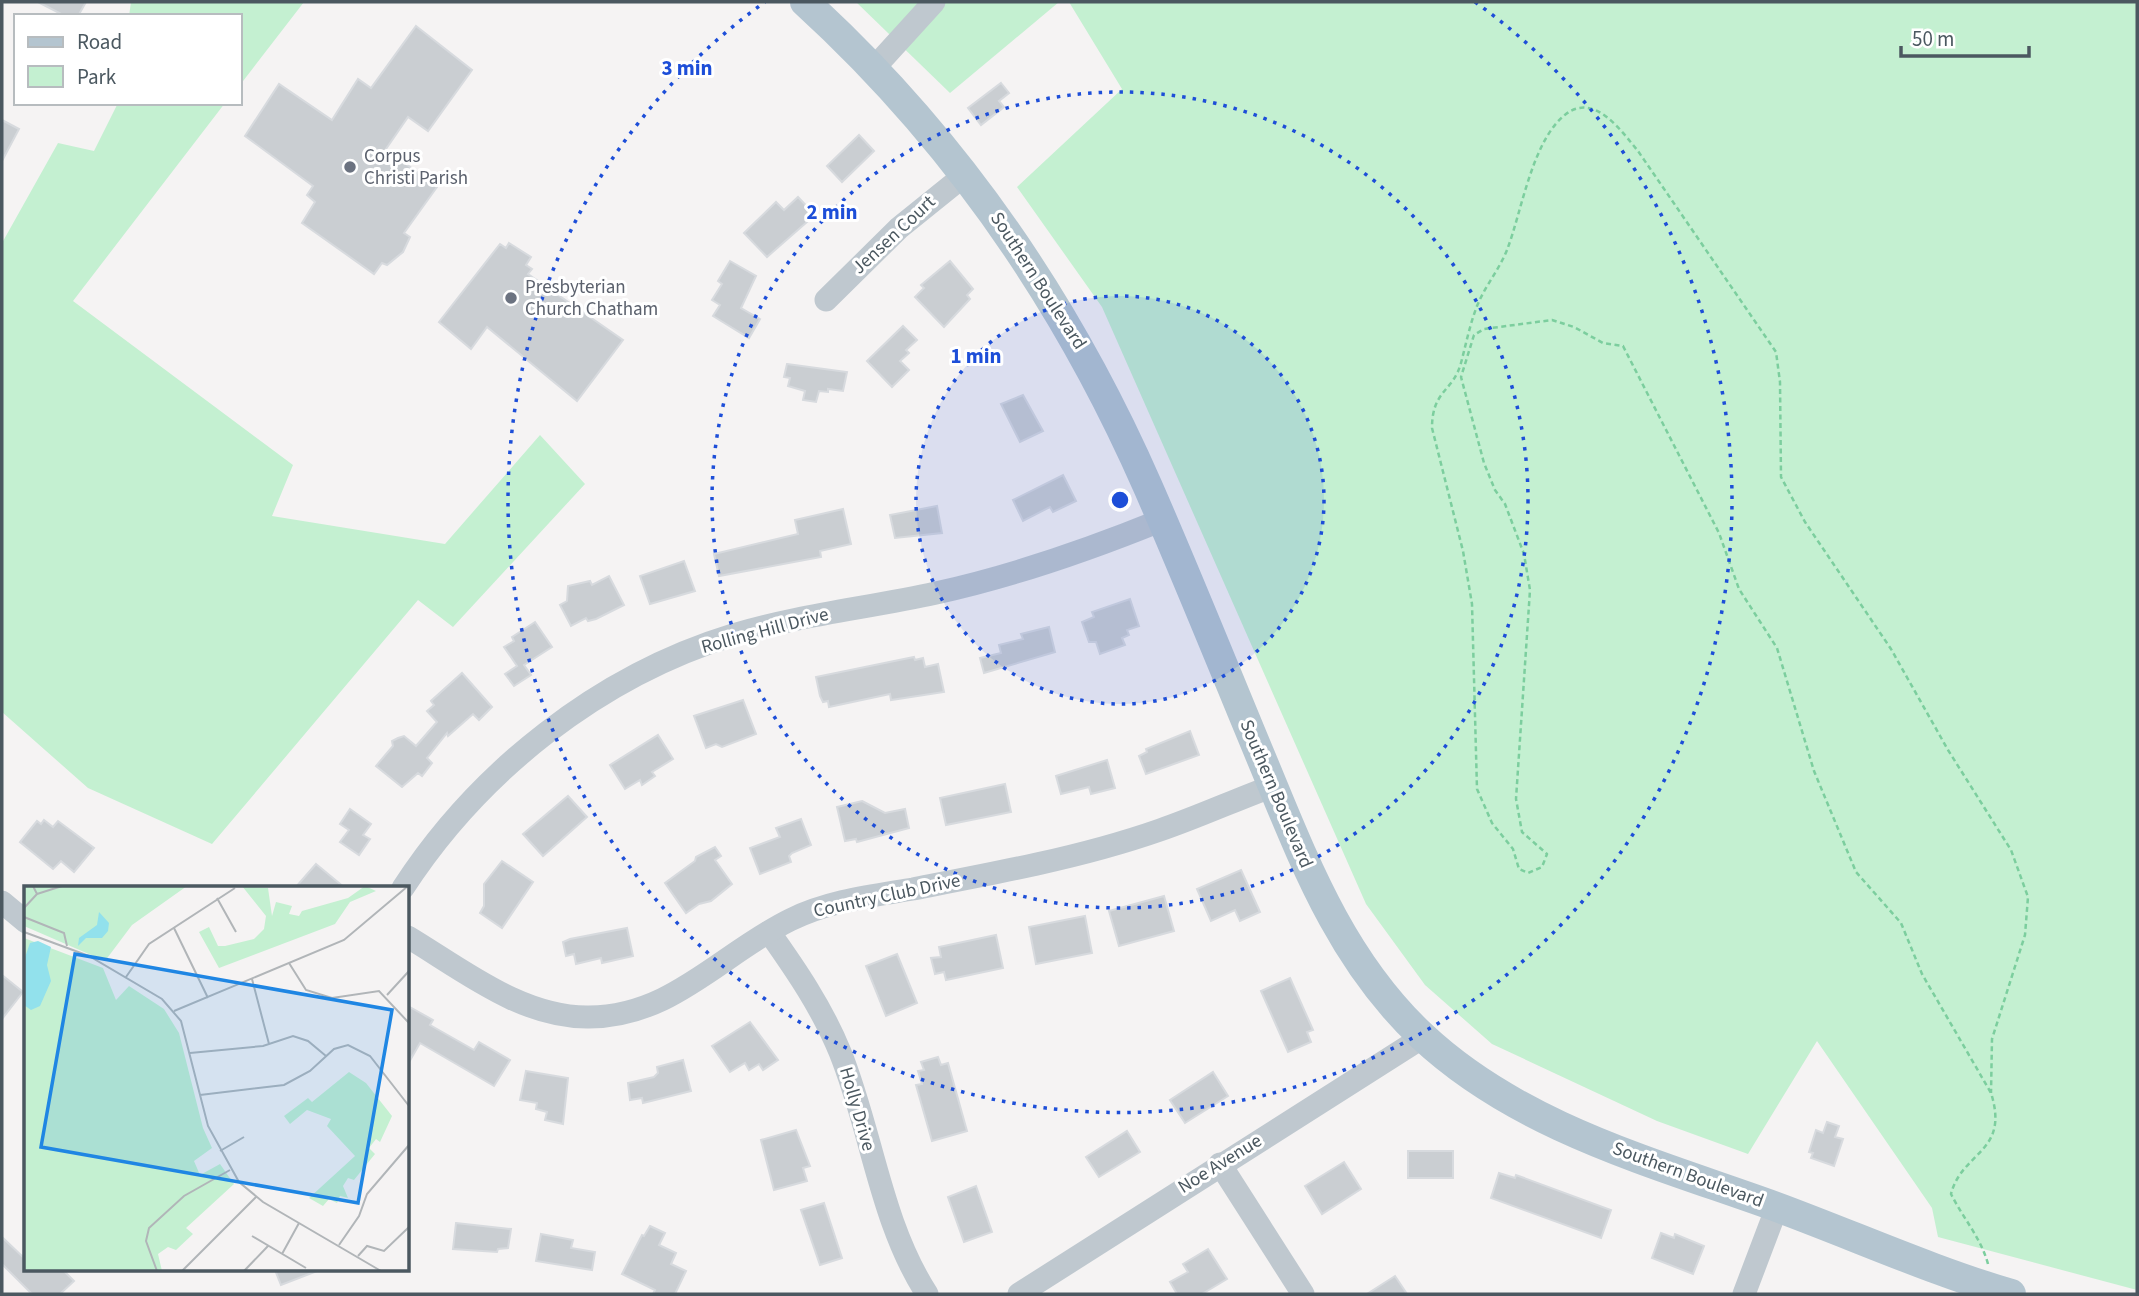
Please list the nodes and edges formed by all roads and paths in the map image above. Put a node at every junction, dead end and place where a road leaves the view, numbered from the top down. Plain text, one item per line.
1 (805, 2) edge
2 (934, 2) edge
3 (874, 68) junction
4 (966, 174) junction
5 (826, 300) dead end
6 (1162, 520) junction
7 (1273, 786) junction
8 (405, 886) edge
9 (2, 902) edge
10 (24, 920) edge
11 (769, 932) junction
12 (410, 938) edge
13 (1423, 1037) junction
14 (1991, 1093) junction
15 (1220, 1164) junction
16 (1777, 1207) junction
17 (1997, 1290) edge
18 (927, 1294) edge
19 (1019, 1294) edge
20 (1303, 1294) edge
21 (1744, 1294) edge

1 - 3 main road, Southern Boulevard
2 - 3 street
3 - 4 main road, Southern Boulevard
4 - 5 street, Jensen Court
4 - 6 main road, Southern Boulevard
6 - 7 main road, Southern Boulevard
6 - 8 street, Rolling Hill Drive
7 - 11 street, Country Club Drive
7 - 13 main road, Southern Boulevard
9 - 10 street
11 - 12 street, Country Club Drive
11 - 18 street, Holly Drive
13 - 15 street, Noe Avenue
13 - 16 main road, Southern Boulevard
14 - 14 path
14 - 17 path
15 - 19 street, Noe Avenue
15 - 20 street
16 - 17 main road, Southern Boulevard
16 - 21 street

